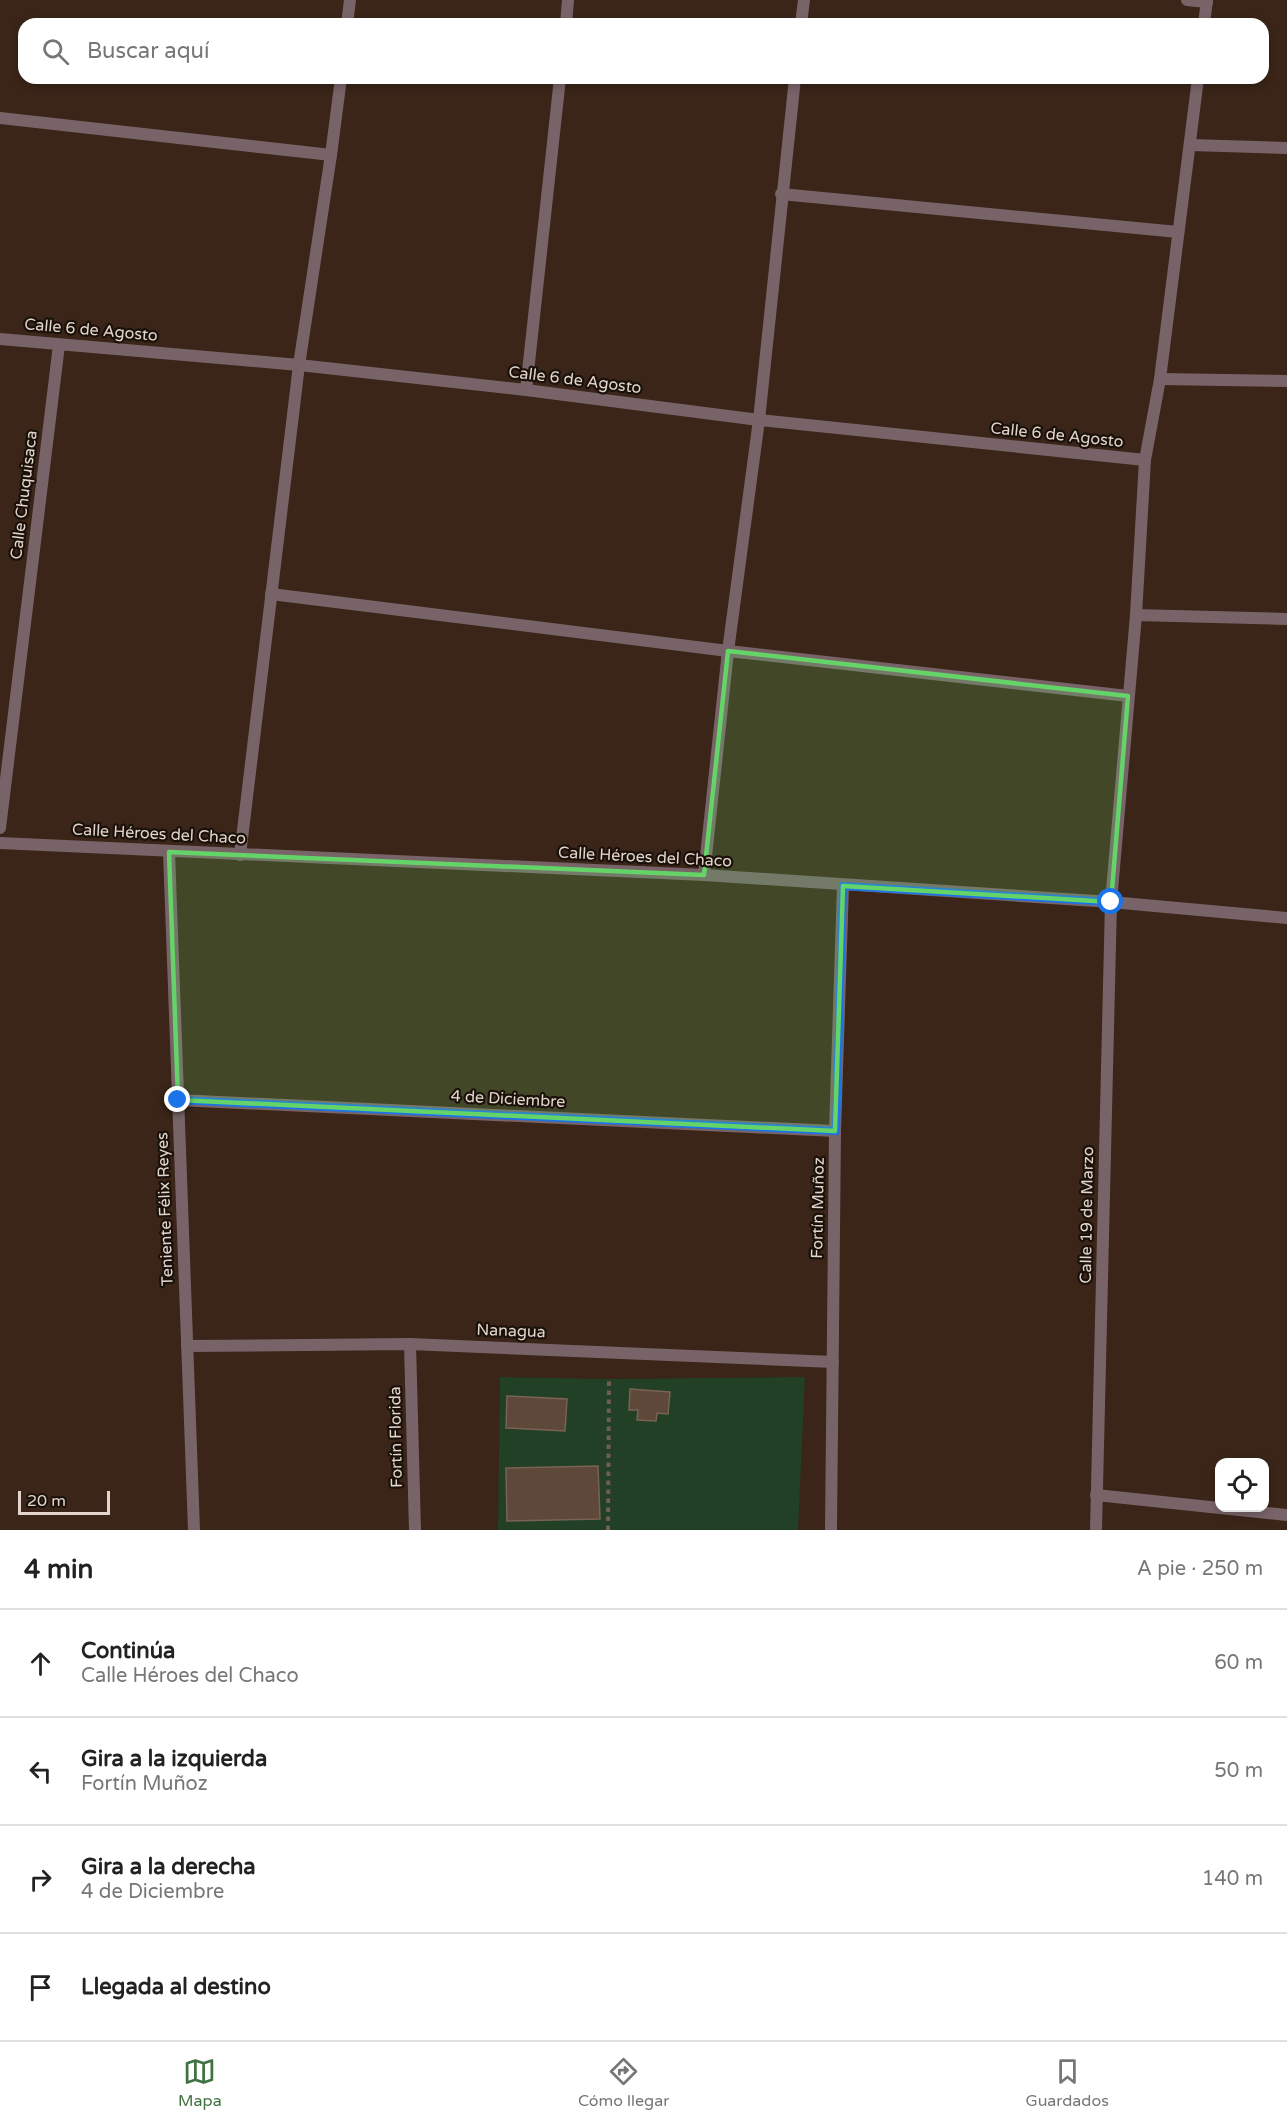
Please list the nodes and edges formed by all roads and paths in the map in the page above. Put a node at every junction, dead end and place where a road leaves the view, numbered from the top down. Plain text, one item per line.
1 (350, 0) edge
2 (568, 0) edge
3 (804, 0) edge
4 (1187, 0) edge
5 (1207, 1) edge
6 (348, 18) edge
7 (566, 18) edge
8 (802, 18) edge
9 (1205, 18) edge
10 (340, 84) edge
11 (559, 84) edge
12 (794, 84) edge
13 (1197, 84) edge
14 (0, 118) edge
15 (1190, 145) junction
16 (1287, 148) edge
17 (331, 155) junction
18 (781, 194) junction
19 (1178, 232) junction
20 (0, 339) edge
21 (59, 345) junction
22 (299, 365) junction
23 (1160, 378) junction
24 (1287, 381) edge
25 (526, 390) junction
26 (759, 420) junction
27 (1145, 460) junction
28 (271, 594) junction
29 (1136, 615) junction
30 (1287, 619) edge
31 (728, 651) junction
32 (1128, 696) junction
33 (0, 828) edge
34 (0, 843) edge
35 (169, 852) junction
36 (240, 855) junction
37 (704, 875) junction
38 (843, 886) junction
39 (1111, 902) junction
40 (1287, 918) edge
41 (178, 1100) junction
42 (836, 1131) junction
43 (410, 1344) junction
44 (187, 1346) junction
45 (833, 1362) junction
46 (609, 1379) dead end
47 (1096, 1495) junction
48 (1287, 1515) edge
49 (194, 1530) edge
50 (414, 1530) edge
51 (608, 1530) edge
52 (831, 1530) edge
53 (1096, 1530) edge

1 - 6 street
2 - 7 street
3 - 8 street
4 - 5 street
5 - 9 street
10 - 17 street
11 - 25 street
12 - 18 street
13 - 15 street, Calle 19 de Marzo
14 - 17 street
15 - 16 street
15 - 19 street, Calle 19 de Marzo
17 - 22 street
18 - 19 street
18 - 26 street
19 - 23 street, Calle 19 de Marzo
20 - 21 street, Calle 6 de Agosto
21 - 22 street, Calle 6 de Agosto
21 - 33 street, Calle Chuquisaca
22 - 25 street, Calle 6 de Agosto
22 - 28 street
23 - 24 street
23 - 27 street, Calle 19 de Marzo
25 - 26 street, Calle 6 de Agosto
26 - 27 street, Calle 6 de Agosto
26 - 31 street
27 - 29 street, Calle 19 de Marzo
28 - 31 street
28 - 36 street
29 - 30 street
29 - 32 street, Calle 19 de Marzo
31 - 32 street
31 - 37 street
32 - 39 street, Calle 19 de Marzo
34 - 35 street, Calle Héroes del Chaco
35 - 36 street, Calle Héroes del Chaco
35 - 41 street, Teniente Félix Reyes
36 - 37 street, Calle Héroes del Chaco
37 - 38 street, Calle Héroes del Chaco
38 - 39 street, Calle Héroes del Chaco
38 - 42 street, Fortín Muñoz
39 - 40 street, Calle Héroes del Chaco
39 - 47 street, Calle 19 de Marzo
41 - 42 street, 4 de Diciembre
41 - 44 street, Teniente Félix Reyes
42 - 45 street, Fortín Muñoz
43 - 44 street, Nanagua
43 - 45 street, Nanagua
43 - 50 street, Fortín Florida
44 - 49 street, Teniente Félix Reyes
45 - 52 street, Fortín Muñoz
46 - 51 path
47 - 48 street
47 - 53 street, Calle 19 de Marzo

